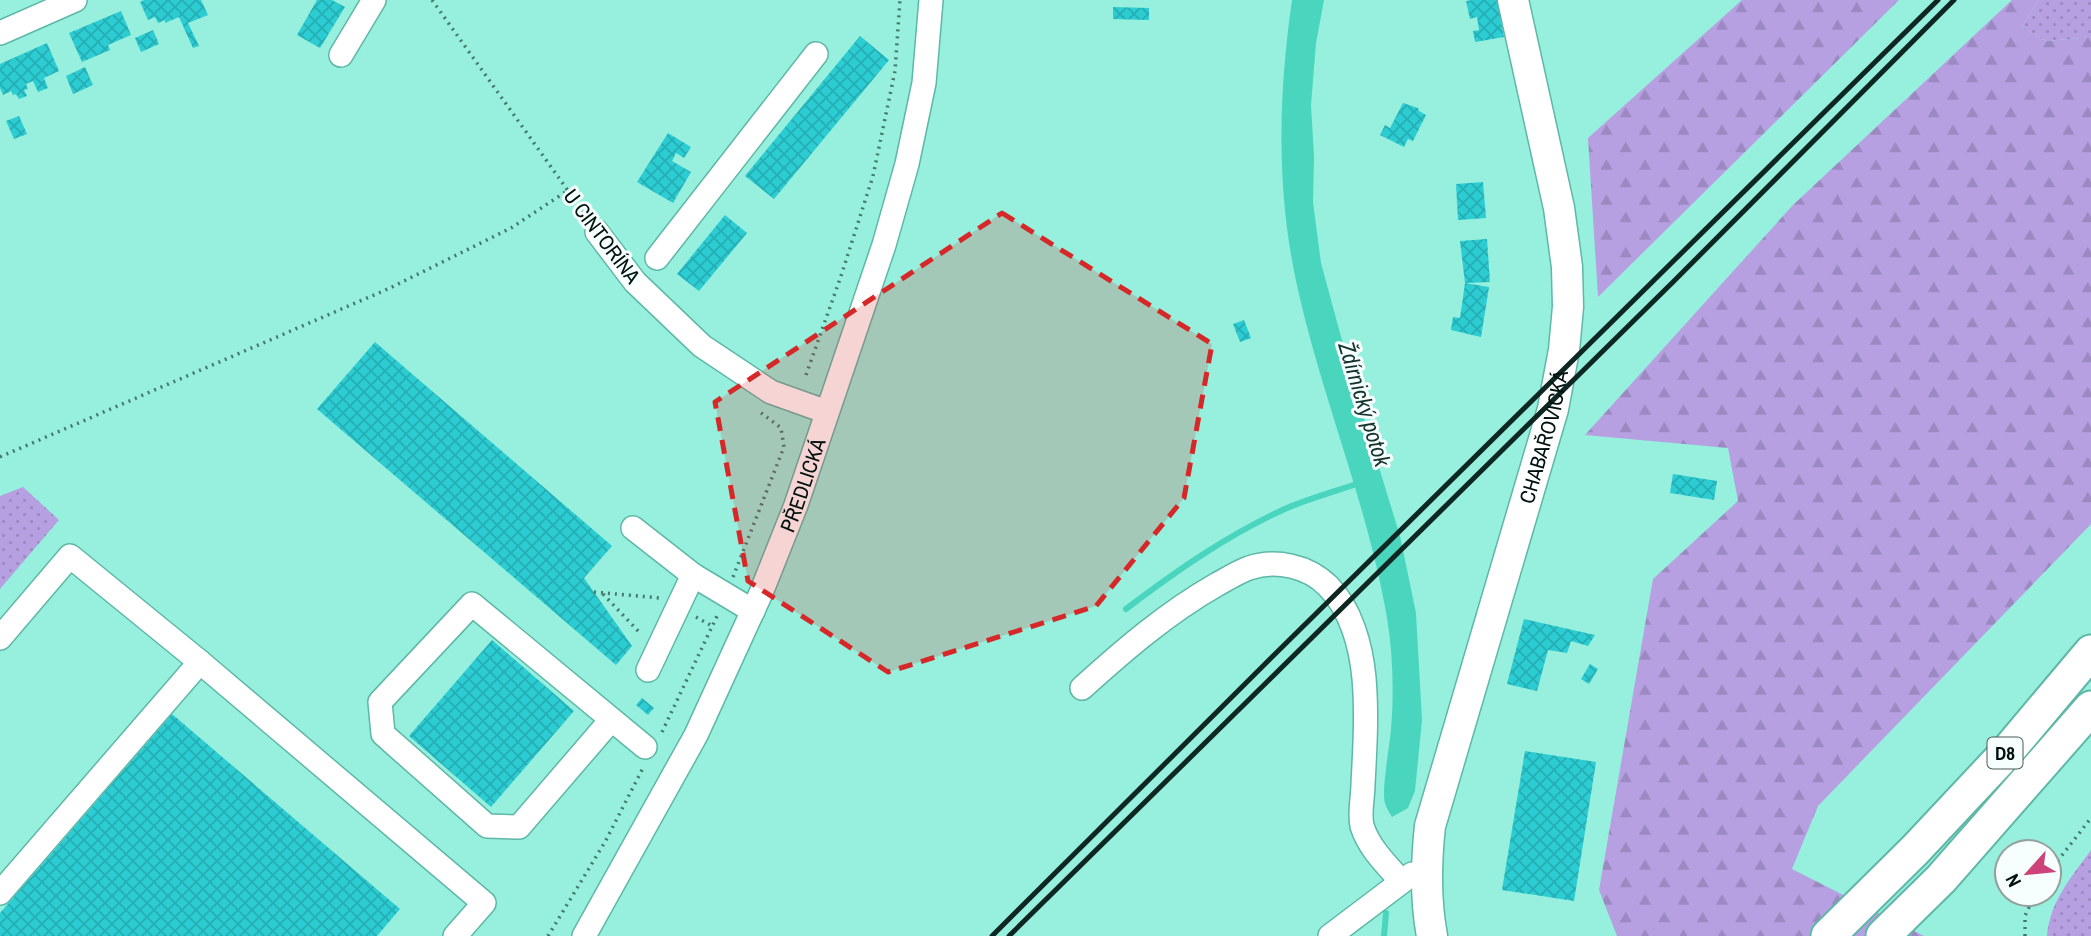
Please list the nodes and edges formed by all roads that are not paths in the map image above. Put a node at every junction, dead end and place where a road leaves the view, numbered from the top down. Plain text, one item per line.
1 (75, 0) edge
2 (374, 0) edge
3 (931, 0) edge
4 (1513, 0) edge
5 (0, 33) edge
6 (816, 54) dead end
7 (341, 55) dead end
8 (597, 232) road end
9 (657, 258) dead end
10 (827, 412) junction
11 (634, 528) dead end
12 (693, 575) junction
13 (753, 611) junction
14 (0, 638) edge
15 (2091, 652) edge
16 (200, 662) junction
17 (648, 670) dead end
18 (1082, 688) dead end
19 (2091, 708) edge
20 (611, 720) junction
21 (650, 749) road end
22 (1426, 864) junction
23 (1401, 881) junction
24 (0, 893) edge
25 (455, 936) edge
26 (584, 936) edge
27 (1330, 936) edge
28 (1432, 936) edge
29 (1828, 936) edge
30 (1883, 936) edge

1 - 5 street
2 - 7 street
3 - 10 street, PŘEDLICKÁ
4 - 22 main road, CHABAŘOVICKÁ
6 - 9 street
8 - 10 street, U CINTORÍNA
10 - 13 street, PŘEDLICKÁ
11 - 12 street
12 - 13 street
12 - 17 street
13 - 26 street, PŘEDLICKÁ
14 - 16 street
15 - 29 highway, D8
16 - 24 street
16 - 25 street
18 - 23 street
19 - 30 highway, D8
20 - 20 street
20 - 21 street
22 - 23 street
22 - 28 main road, CHABAŘOVICKÁ
23 - 27 street

